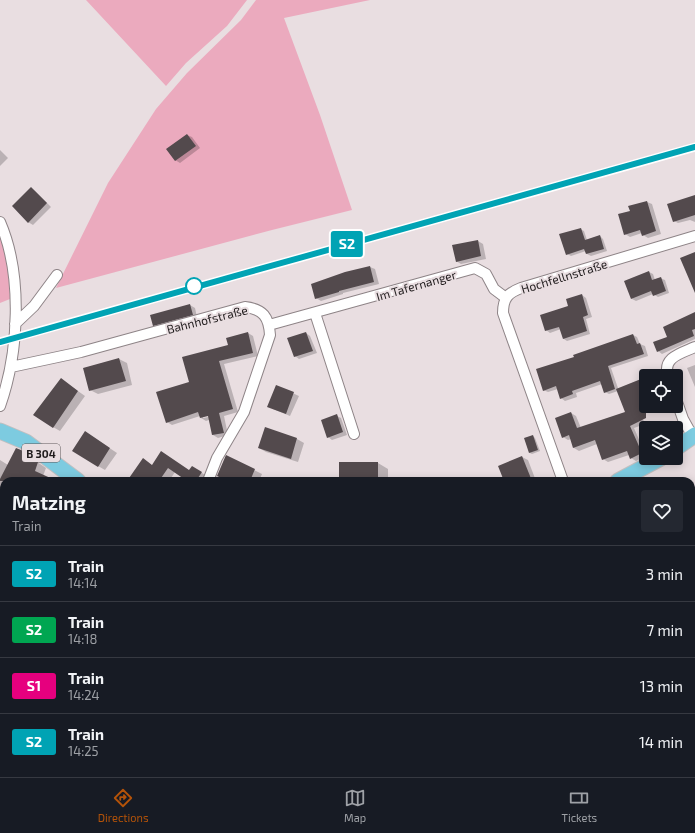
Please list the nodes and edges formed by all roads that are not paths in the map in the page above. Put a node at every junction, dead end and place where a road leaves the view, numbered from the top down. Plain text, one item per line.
1 (0, 222) edge
2 (695, 236) edge
3 (57, 275) dead end
4 (506, 298) junction
5 (315, 313) junction
6 (15, 324) junction
7 (269, 326) junction
8 (695, 347) edge
9 (11, 367) junction
10 (667, 369) edge
11 (0, 406) edge
12 (681, 413) edge
13 (0, 431) edge
14 (354, 434) dead end
15 (694, 436) edge
16 (683, 443) edge
17 (648, 465) edge
18 (73, 477) edge
19 (210, 477) edge
20 (562, 477) edge
21 (625, 477) edge

1 - 6 street
2 - 4 street, Hochfellnstraße
3 - 6 street
4 - 5 street, Im Tafernanger
4 - 20 street, Hochfellnstraße
5 - 7 street, Im Tafernanger
5 - 14 street
6 - 9 street
7 - 9 street, Bahnhofstraße
7 - 19 street
8 - 10 street
9 - 11 street
12 - 15 street
13 - 18 main road, B 304
15 - 16 main road
17 - 21 main road

